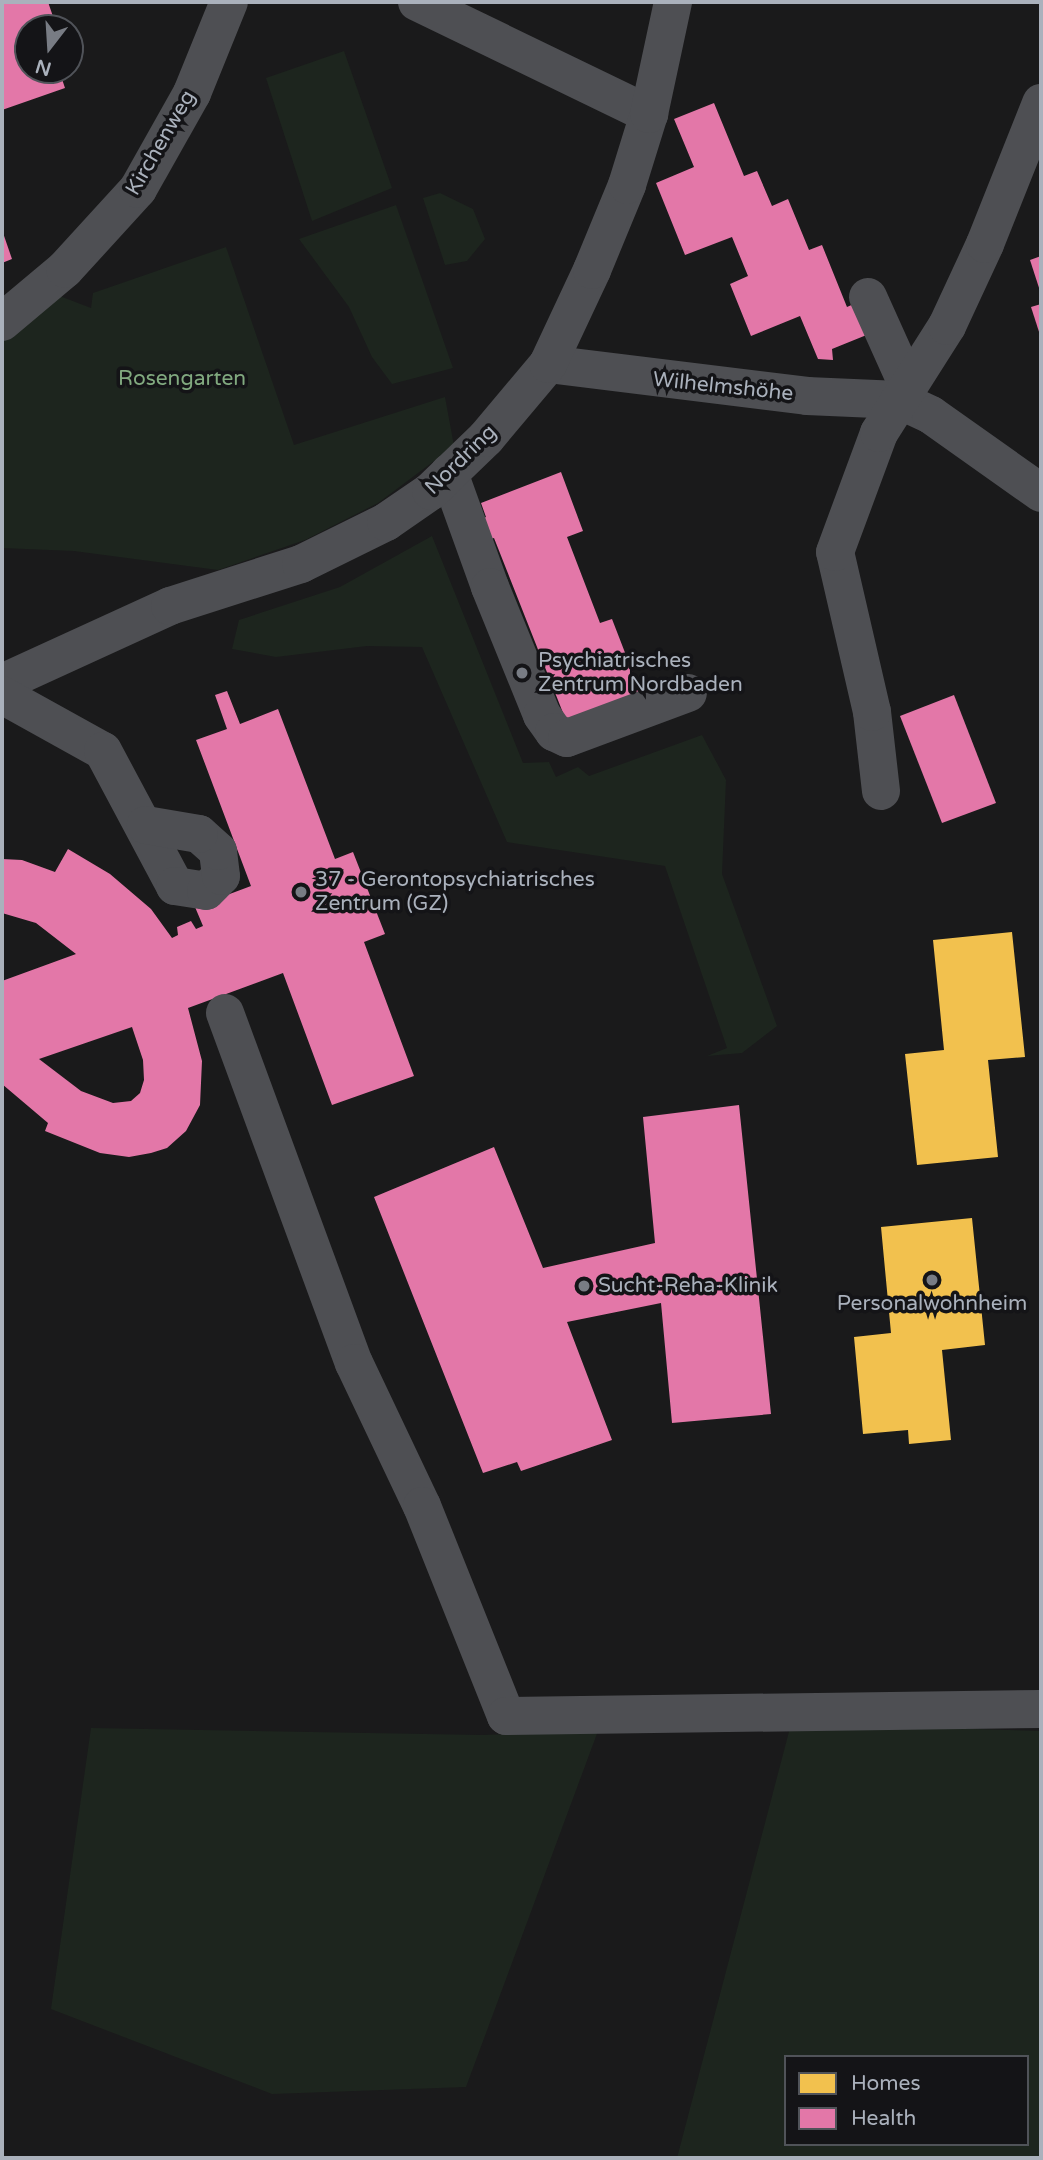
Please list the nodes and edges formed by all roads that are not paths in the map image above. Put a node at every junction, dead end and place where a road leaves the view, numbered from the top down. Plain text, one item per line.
1 (229, 2) edge
2 (417, 2) edge
3 (673, 2) edge
4 (1041, 103) edge
5 (649, 114) junction
6 (1024, 186) edge
7 (868, 297) dead end
8 (2, 322) edge
9 (548, 364) junction
10 (903, 393) junction
11 (449, 473) junction
12 (1041, 493) edge
13 (2, 683) edge
14 (688, 693) dead end
15 (2, 695) edge
16 (881, 791) dead end
17 (146, 825) dead end
18 (225, 1013) dead end
19 (1041, 1709) edge

1 - 8 lane, Kirchenweg
2 - 5 lane
3 - 5 lane, Nordring
4 - 6 lane
5 - 9 lane, Nordring
6 - 10 lane
7 - 10 lane
9 - 10 lane, Wilhelmshöhe
9 - 11 lane, Nordring
10 - 12 lane, Wilhelmshöhe
10 - 16 lane
11 - 13 lane, Nordring
11 - 14 lane
15 - 17 lane
18 - 19 lane

